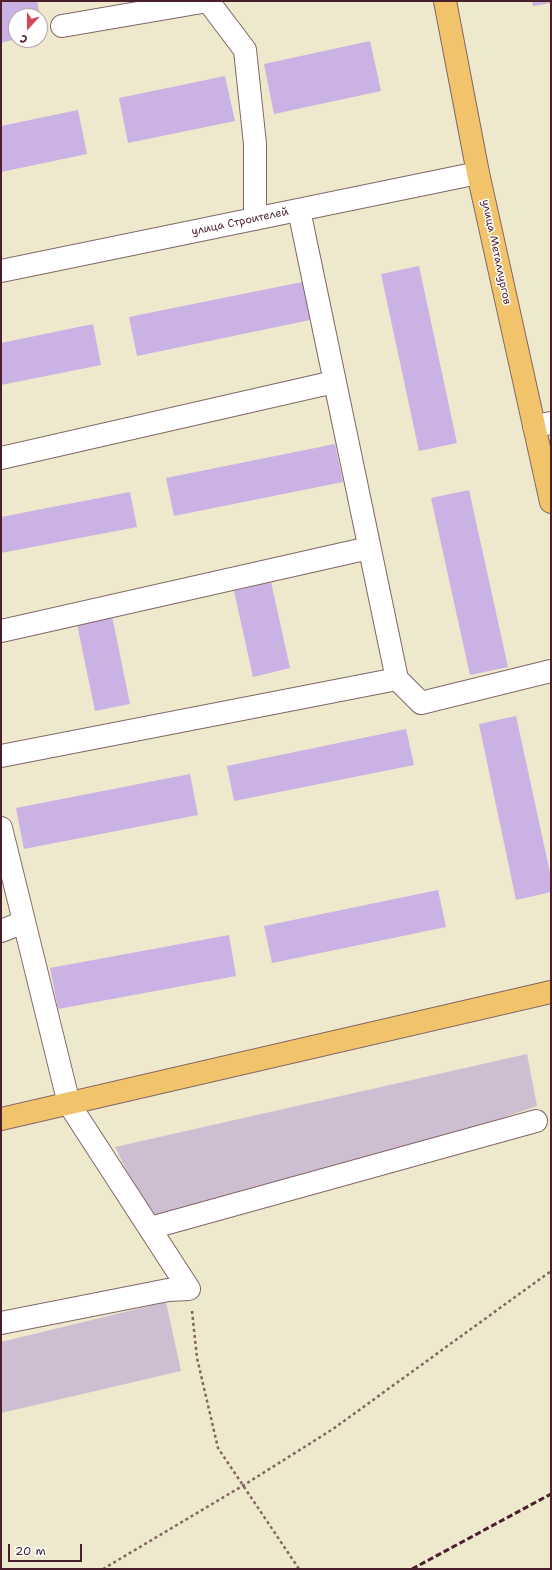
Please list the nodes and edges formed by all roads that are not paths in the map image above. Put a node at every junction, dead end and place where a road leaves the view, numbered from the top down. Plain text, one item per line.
1 (208, 1) edge
2 (444, 1) edge
3 (62, 26) dead end
4 (478, 173) junction
5 (299, 210) junction
6 (255, 219) junction
7 (1, 271) edge
8 (334, 382) junction
9 (543, 425) edge
10 (1, 458) edge
11 (551, 502) edge
12 (369, 548) junction
13 (1, 632) edge
14 (551, 671) edge
15 (397, 679) junction
16 (1, 756) edge
17 (1, 828) edge
18 (24, 922) junction
19 (1, 931) edge
20 (551, 992) edge
21 (69, 1104) junction
22 (1, 1118) edge
23 (536, 1121) dead end
24 (150, 1228) junction
25 (1, 1323) edge

1 - 3 street
1 - 6 street
2 - 4 main road, улица Металлургов
4 - 5 street, улица Строителей
4 - 9 main road, улица Металлургов
5 - 6 street, улица Строителей
5 - 8 street
6 - 7 street, улица Строителей
8 - 10 street
8 - 12 street
9 - 11 main road, улица Металлургов
12 - 13 street
12 - 15 street
14 - 15 street
15 - 16 street
17 - 18 street
18 - 19 street
18 - 21 street
20 - 21 main road
21 - 22 main road
21 - 24 street
23 - 24 street
24 - 25 street

